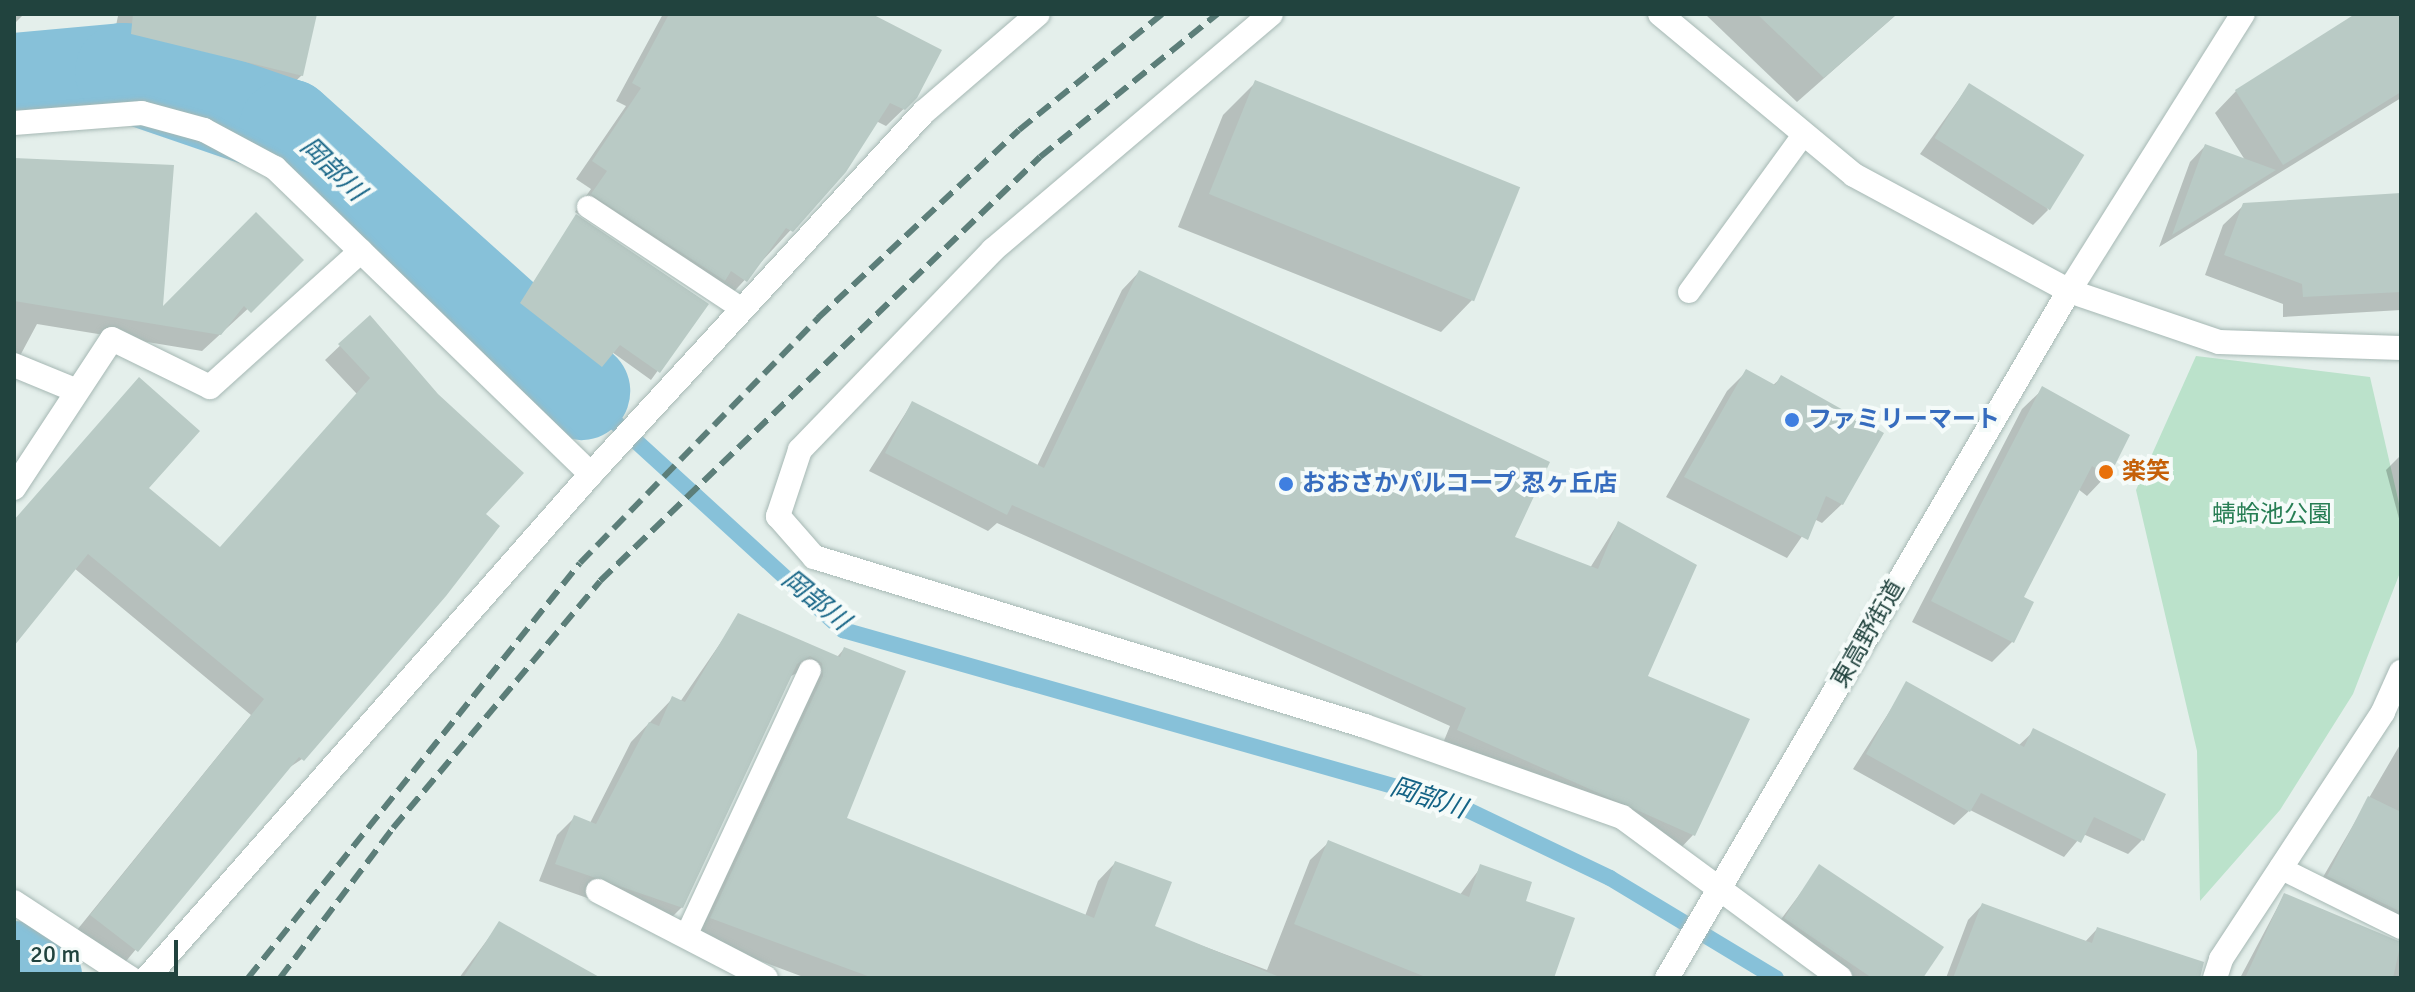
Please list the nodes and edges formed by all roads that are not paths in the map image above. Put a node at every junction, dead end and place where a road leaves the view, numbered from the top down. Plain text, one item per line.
1 (1038, 14) edge
2 (1271, 14) edge
3 (1660, 14) edge
4 (2243, 14) edge
5 (14, 123) edge
6 (1804, 134) junction
7 (588, 207) dead end
8 (361, 251) junction
9 (2069, 291) junction
10 (1689, 292) dead end
11 (742, 309) junction
12 (2401, 348) edge
13 (14, 365) edge
14 (75, 390) junction
15 (598, 466) junction
16 (14, 488) edge
17 (810, 670) dead end
18 (2401, 672) edge
19 (2280, 868) junction
20 (598, 891) dead end
21 (1713, 899) junction
22 (14, 902) edge
23 (2401, 928) edge
24 (686, 936) junction
25 (130, 978) edge
26 (147, 978) edge
27 (766, 978) edge
28 (1667, 978) edge
29 (1840, 978) edge
30 (2215, 978) edge

1 - 11 street
2 - 21 street
3 - 6 street
4 - 9 street, 東高野街道
5 - 8 street
6 - 9 street
6 - 10 lane
7 - 11 lane
8 - 14 street
8 - 15 street
9 - 12 street
9 - 21 street, 東高野街道
11 - 15 street
13 - 14 street
14 - 16 street
15 - 26 street
17 - 24 lane
18 - 19 street
19 - 23 lane
19 - 30 street
20 - 24 street
21 - 28 street, 東高野街道
21 - 29 street
22 - 25 street
24 - 27 street

